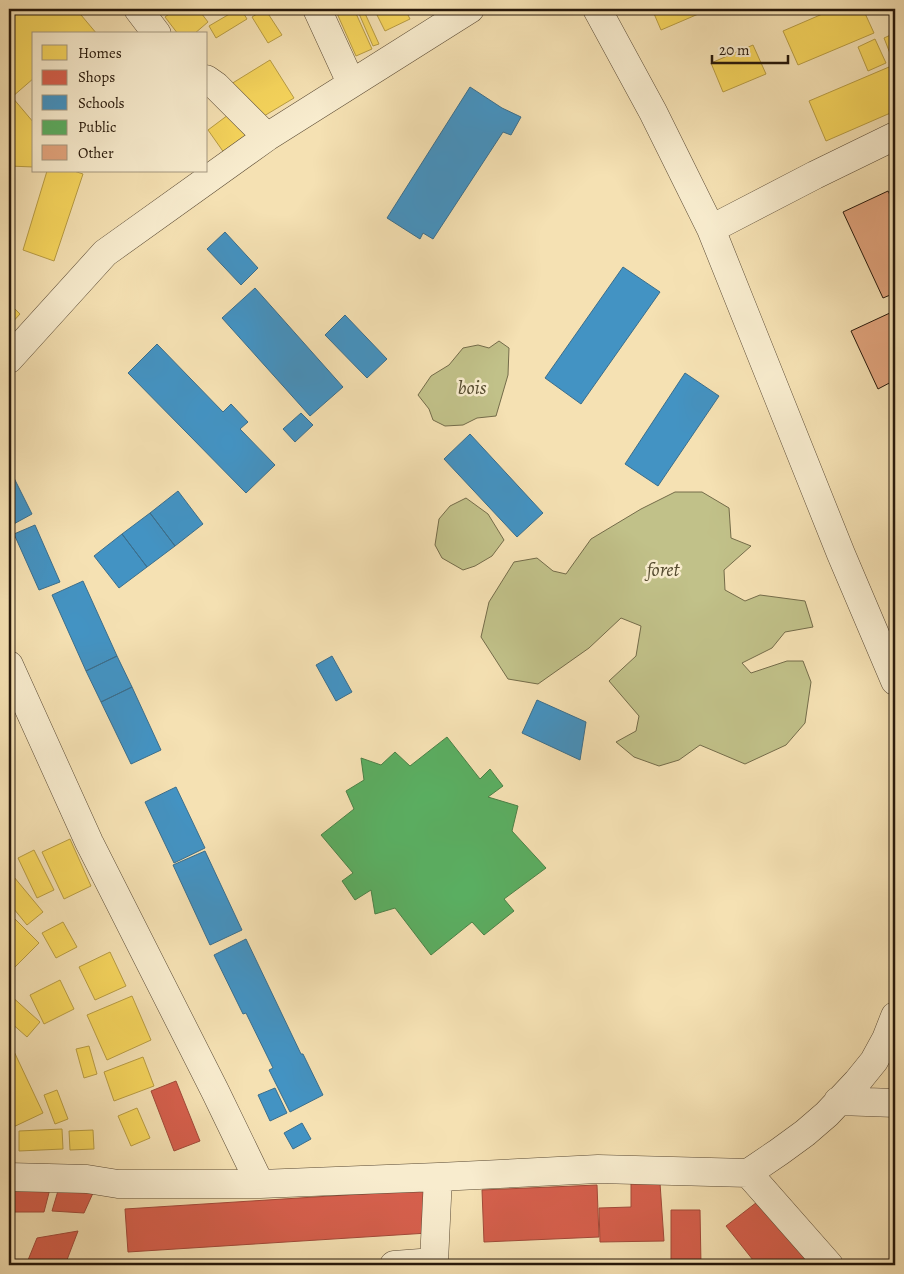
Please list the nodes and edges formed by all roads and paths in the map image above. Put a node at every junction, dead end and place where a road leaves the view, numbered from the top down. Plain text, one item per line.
1 (138, 9) edge
2 (317, 9) edge
3 (470, 9) edge
4 (597, 9) edge
5 (155, 32) edge
6 (208, 80) edge
7 (351, 83) junction
8 (895, 136) edge
9 (267, 137) junction
10 (711, 229) junction
11 (9, 359) edge
12 (9, 664) edge
13 (895, 681) edge
14 (895, 1016) edge
15 (838, 1101) junction
16 (895, 1103) edge
17 (748, 1173) junction
18 (9, 1177) edge
19 (438, 1177) junction
20 (260, 1184) junction
21 (434, 1264) edge
22 (394, 1265) edge
23 (829, 1265) edge

1 - 5 street
2 - 7 street
3 - 7 street
4 - 10 street
6 - 9 street
7 - 9 street
8 - 10 street
9 - 11 street
10 - 13 street
12 - 20 street
14 - 15 street
15 - 16 street
15 - 17 street
17 - 19 street
17 - 23 street
18 - 20 street
19 - 20 street
19 - 21 street
21 - 22 street

